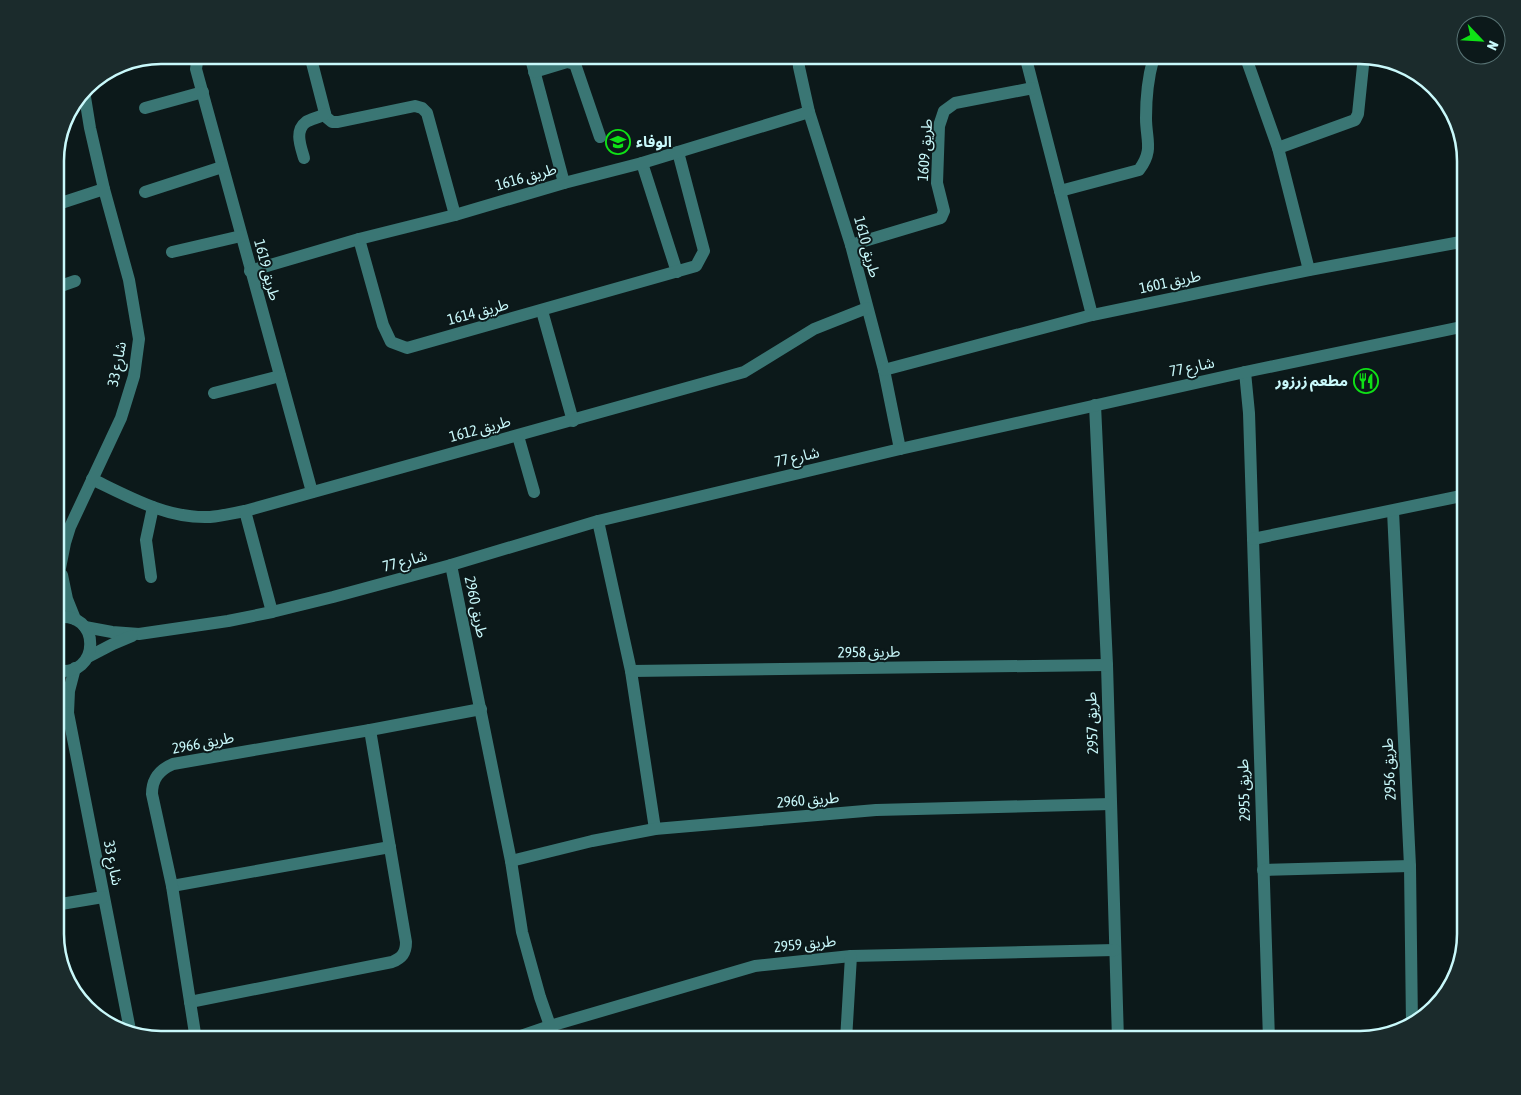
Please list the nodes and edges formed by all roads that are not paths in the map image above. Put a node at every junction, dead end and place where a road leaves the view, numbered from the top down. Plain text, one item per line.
1 (197, 64) edge
2 (312, 64) edge
3 (532, 64) edge
4 (560, 64) edge
5 (575, 64) edge
6 (799, 64) edge
7 (1027, 64) edge
8 (1152, 64) edge
9 (1248, 64) edge
10 (1363, 64) edge
11 (534, 72) junction
12 (1033, 88) junction
13 (202, 92) junction
14 (85, 100) edge
15 (81, 106) edge
16 (145, 108) dead end
17 (809, 112) junction
18 (325, 114) junction
19 (90, 128) junction
20 (600, 137) dead end
21 (1278, 148) junction
22 (678, 152) junction
23 (304, 158) dead end
24 (642, 163) junction
25 (222, 167) junction
26 (564, 183) junction
27 (104, 189) junction
28 (1060, 191) junction
29 (145, 192) dead end
30 (64, 202) edge
31 (456, 215) junction
32 (241, 236) junction
33 (359, 239) junction
34 (1457, 243) edge
35 (851, 245) junction
36 (172, 252) dead end
37 (1309, 270) junction
38 (250, 271) junction
39 (677, 272) junction
40 (75, 281) dead end
41 (64, 285) edge
42 (867, 308) junction
43 (542, 311) junction
44 (1092, 315) junction
45 (1457, 328) edge
46 (884, 370) junction
47 (1245, 372) junction
48 (280, 376) junction
49 (214, 393) dead end
50 (1096, 405) junction
51 (573, 421) junction
52 (518, 436) junction
53 (900, 449) junction
54 (92, 479) junction
55 (312, 492) junction
56 (534, 492) dead end
57 (1457, 497) edge
58 (153, 507) junction
59 (245, 510) junction
60 (1393, 511) junction
61 (598, 521) junction
62 (1253, 539) junction
63 (64, 552) edge
64 (451, 565) junction
65 (151, 577) dead end
66 (64, 584) edge
67 (272, 612) junction
68 (64, 617) edge
69 (80, 623) junction
70 (139, 634) junction
71 (88, 657) junction
72 (1107, 665) junction
73 (76, 668) junction
74 (64, 671) edge
75 (631, 671) junction
76 (64, 696) edge
77 (68, 702) junction
78 (481, 710) junction
79 (370, 730) junction
80 (1111, 804) junction
81 (655, 829) junction
82 (390, 847) junction
83 (511, 861) junction
84 (1410, 866) junction
85 (1263, 870) junction
86 (172, 886) junction
87 (103, 897) junction
88 (64, 904) edge
89 (1115, 950) junction
90 (851, 956) junction
91 (190, 1002) junction
92 (1412, 1016) edge
93 (129, 1026) edge
94 (550, 1026) junction
95 (195, 1031) edge
96 (535, 1031) edge
97 (552, 1031) edge
98 (847, 1031) edge
99 (1118, 1031) edge
100 (1269, 1031) edge

1 - 13 street, طريق 1619
2 - 18 street
3 - 11 street
4 - 11 street
5 - 20 street
6 - 17 street, طريق 1610
7 - 12 street
8 - 28 street
9 - 21 street
10 - 21 street
11 - 26 street
12 - 28 street
12 - 35 street, طريق 1609
13 - 16 street
13 - 25 street, طريق 1619
14 - 19 street, شارع 33
15 - 19 street, شارع 33
17 - 22 street, طريق 1616
17 - 35 street, طريق 1610
18 - 23 street
18 - 31 street
19 - 27 street, شارع 33
21 - 37 street
22 - 24 street, طريق 1616
22 - 39 street, طريق 1614
24 - 26 street, طريق 1616
24 - 39 street
25 - 29 street
25 - 32 street, طريق 1619
26 - 31 street, طريق 1616
27 - 30 street
27 - 54 street, شارع 33
28 - 44 street
31 - 33 street, طريق 1616
32 - 36 street
32 - 38 street, طريق 1619
33 - 38 street, طريق 1616
33 - 43 street, طريق 1614
34 - 37 street, طريق 1601
35 - 42 street, طريق 1610
37 - 44 street, طريق 1601
38 - 48 street, طريق 1619
39 - 43 street, طريق 1614
40 - 41 street
42 - 46 street, طريق 1610
42 - 51 street, طريق 1612
43 - 51 street
44 - 46 street, طريق 1601
45 - 47 street, شارع 77
46 - 53 street, طريق 1610
47 - 50 street, شارع 77
47 - 62 street, طريق 2955
48 - 49 street
48 - 55 street, طريق 1619
50 - 53 street, شارع 77
50 - 72 street, طريق 2957
51 - 52 street, طريق 1612
52 - 55 street, طريق 1612
52 - 56 street
53 - 61 street, شارع 77
54 - 58 street, طريق 1612
54 - 63 street, شارع 33
55 - 59 street, طريق 1612
57 - 60 street
58 - 59 street, طريق 1612
58 - 65 street
59 - 67 street
60 - 62 street
60 - 84 street, طريق 2956
61 - 64 street, شارع 77
61 - 75 street
62 - 85 street, طريق 2955
64 - 67 street, شارع 77
64 - 78 street, طريق 2960
66 - 69 street, شارع 33
67 - 70 street, شارع 77
68 - 69 street, شارع 77
69 - 70 street, شارع 77
69 - 71 street, شارع 33
70 - 71 street, شارع 77
71 - 73 street, شارع 77
72 - 75 street, طريق 2958
72 - 80 street, طريق 2957
73 - 74 street
73 - 77 street, شارع 33
75 - 81 street
76 - 77 street, شارع 33
77 - 87 street, شارع 33
78 - 79 street, طريق 2966
78 - 83 street, طريق 2960
79 - 82 street
79 - 86 street, طريق 2966
80 - 81 street, طريق 2960
80 - 89 street, طريق 2957
81 - 83 street, طريق 2960
82 - 86 street
82 - 91 street
83 - 94 street, طريق 2960
84 - 85 street
84 - 92 street, طريق 2956
85 - 100 street, طريق 2955
86 - 91 street, طريق 2966
87 - 88 street
87 - 93 street, شارع 33
89 - 90 street, طريق 2959
89 - 99 street, طريق 2957
90 - 94 street, طريق 2959
90 - 98 street
91 - 95 street, طريق 2966
94 - 96 street, طريق 2959
94 - 97 street, طريق 2960

